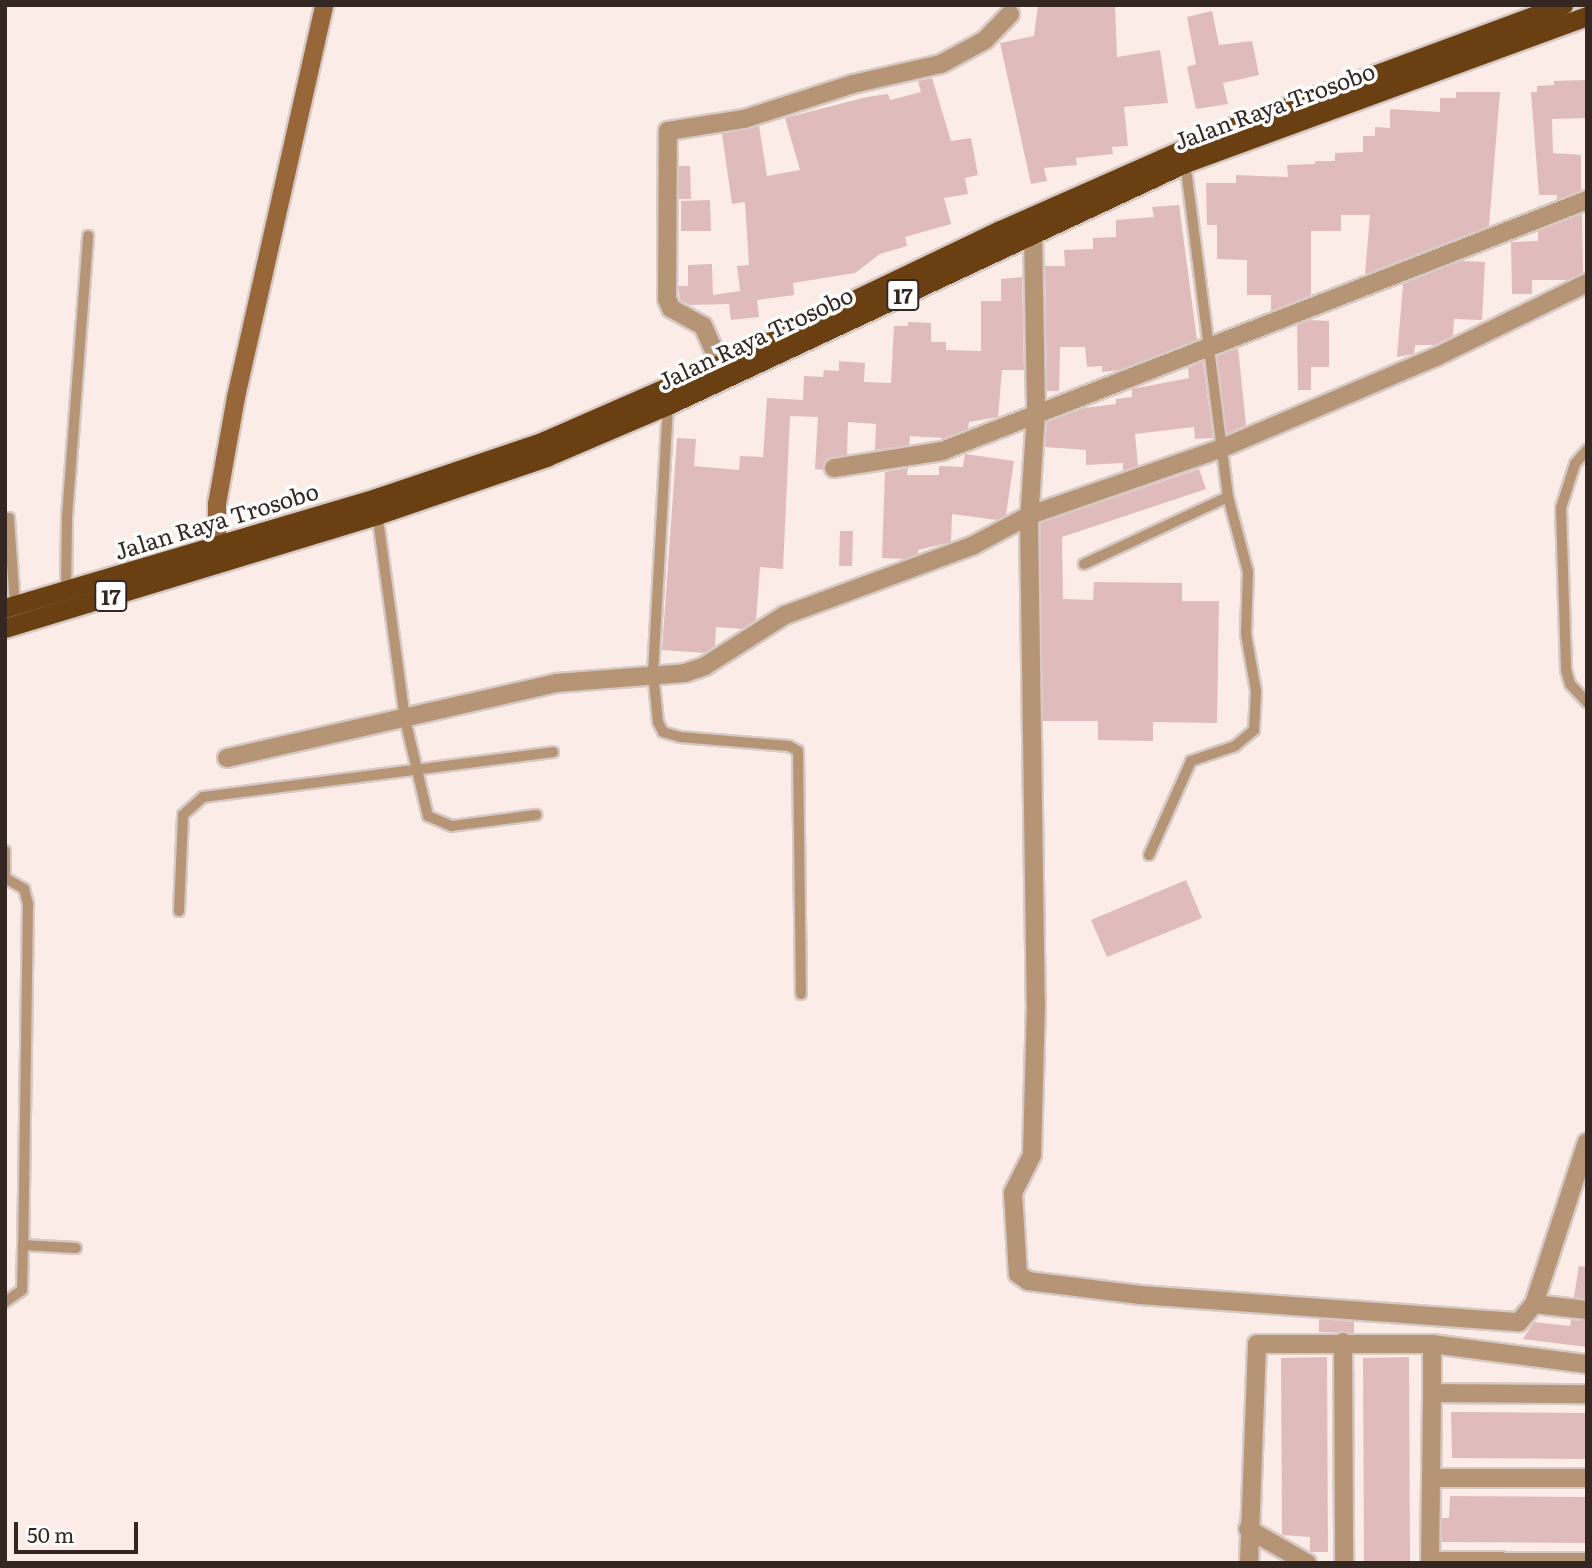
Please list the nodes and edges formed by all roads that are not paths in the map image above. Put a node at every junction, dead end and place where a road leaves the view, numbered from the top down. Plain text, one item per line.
1 (324, 5) edge
2 (1563, 5) edge
3 (1010, 14) dead end
4 (1587, 16) edge
5 (1185, 163) junction
6 (1587, 200) edge
7 (1041, 224) junction
8 (88, 236) dead end
9 (1587, 283) edge
10 (1208, 347) junction
11 (718, 359) junction
12 (668, 405) junction
13 (1036, 413) junction
14 (1587, 450) edge
15 (1222, 456) junction
16 (834, 468) dead end
17 (1228, 497) junction
18 (377, 506) junction
19 (5, 518) edge
20 (1029, 523) junction
21 (216, 547) junction
22 (1084, 564) dead end
23 (66, 583) junction
24 (12, 602) edge
25 (5, 628) edge
26 (653, 677) junction
27 (1587, 702) edge
28 (405, 719) junction
29 (553, 752) dead end
30 (227, 758) dead end
31 (415, 770) junction
32 (536, 815) dead end
33 (5, 852) edge
34 (1149, 855) dead end
35 (6, 879) edge
36 (179, 911) dead end
37 (801, 994) dead end
38 (1587, 1142) edge
39 (1581, 1175) edge
40 (23, 1245) junction
41 (76, 1248) dead end
42 (5, 1302) edge
43 (1534, 1304) junction
44 (1587, 1310) edge
45 (1343, 1342) junction
46 (1432, 1344) junction
47 (1587, 1364) edge
48 (1432, 1393) junction
49 (1587, 1394) edge
50 (1431, 1478) junction
51 (1587, 1478) edge
52 (1248, 1529) junction
53 (1430, 1562) edge
54 (1587, 1562) edge
55 (1249, 1563) edge
56 (1307, 1563) edge
57 (1344, 1563) edge

1 - 21 main road
2 - 7 highway, Jalan Raya Trosobo / 17
3 - 11 street
4 - 5 highway, Jalan Raya Trosobo / 17
5 - 7 highway, Jalan Raya Trosobo / 17
5 - 10 lane
6 - 10 street
7 - 11 highway, Jalan Raya Trosobo / 17
7 - 12 highway, Jalan Raya Trosobo / 17
7 - 13 street
8 - 23 lane
9 - 15 street
10 - 13 street
10 - 15 lane
11 - 18 highway, Jalan Raya Trosobo / 17
12 - 18 highway, Jalan Raya Trosobo / 17
12 - 26 lane
13 - 16 street
13 - 20 street
14 - 27 lane
15 - 17 lane
15 - 20 street
17 - 22 lane
17 - 34 lane
18 - 21 highway, Jalan Raya Trosobo / 17
18 - 28 lane
19 - 24 lane
20 - 26 street
20 - 43 street
21 - 23 highway, Jalan Raya Trosobo / 17
21 - 25 highway, Jalan Raya Trosobo / 17
23 - 24 highway, Jalan Raya Trosobo / 17
26 - 28 street
26 - 37 lane
28 - 30 street
28 - 31 lane
29 - 31 lane
31 - 32 lane
31 - 36 lane
33 - 35 lane
35 - 40 lane
38 - 39 street
39 - 43 street
40 - 41 lane
40 - 42 lane
43 - 44 street
45 - 46 street
45 - 52 street
45 - 57 street
46 - 47 street
46 - 48 street
48 - 49 street
48 - 50 street
50 - 51 street
50 - 53 street
52 - 55 street
52 - 56 street
53 - 54 street

